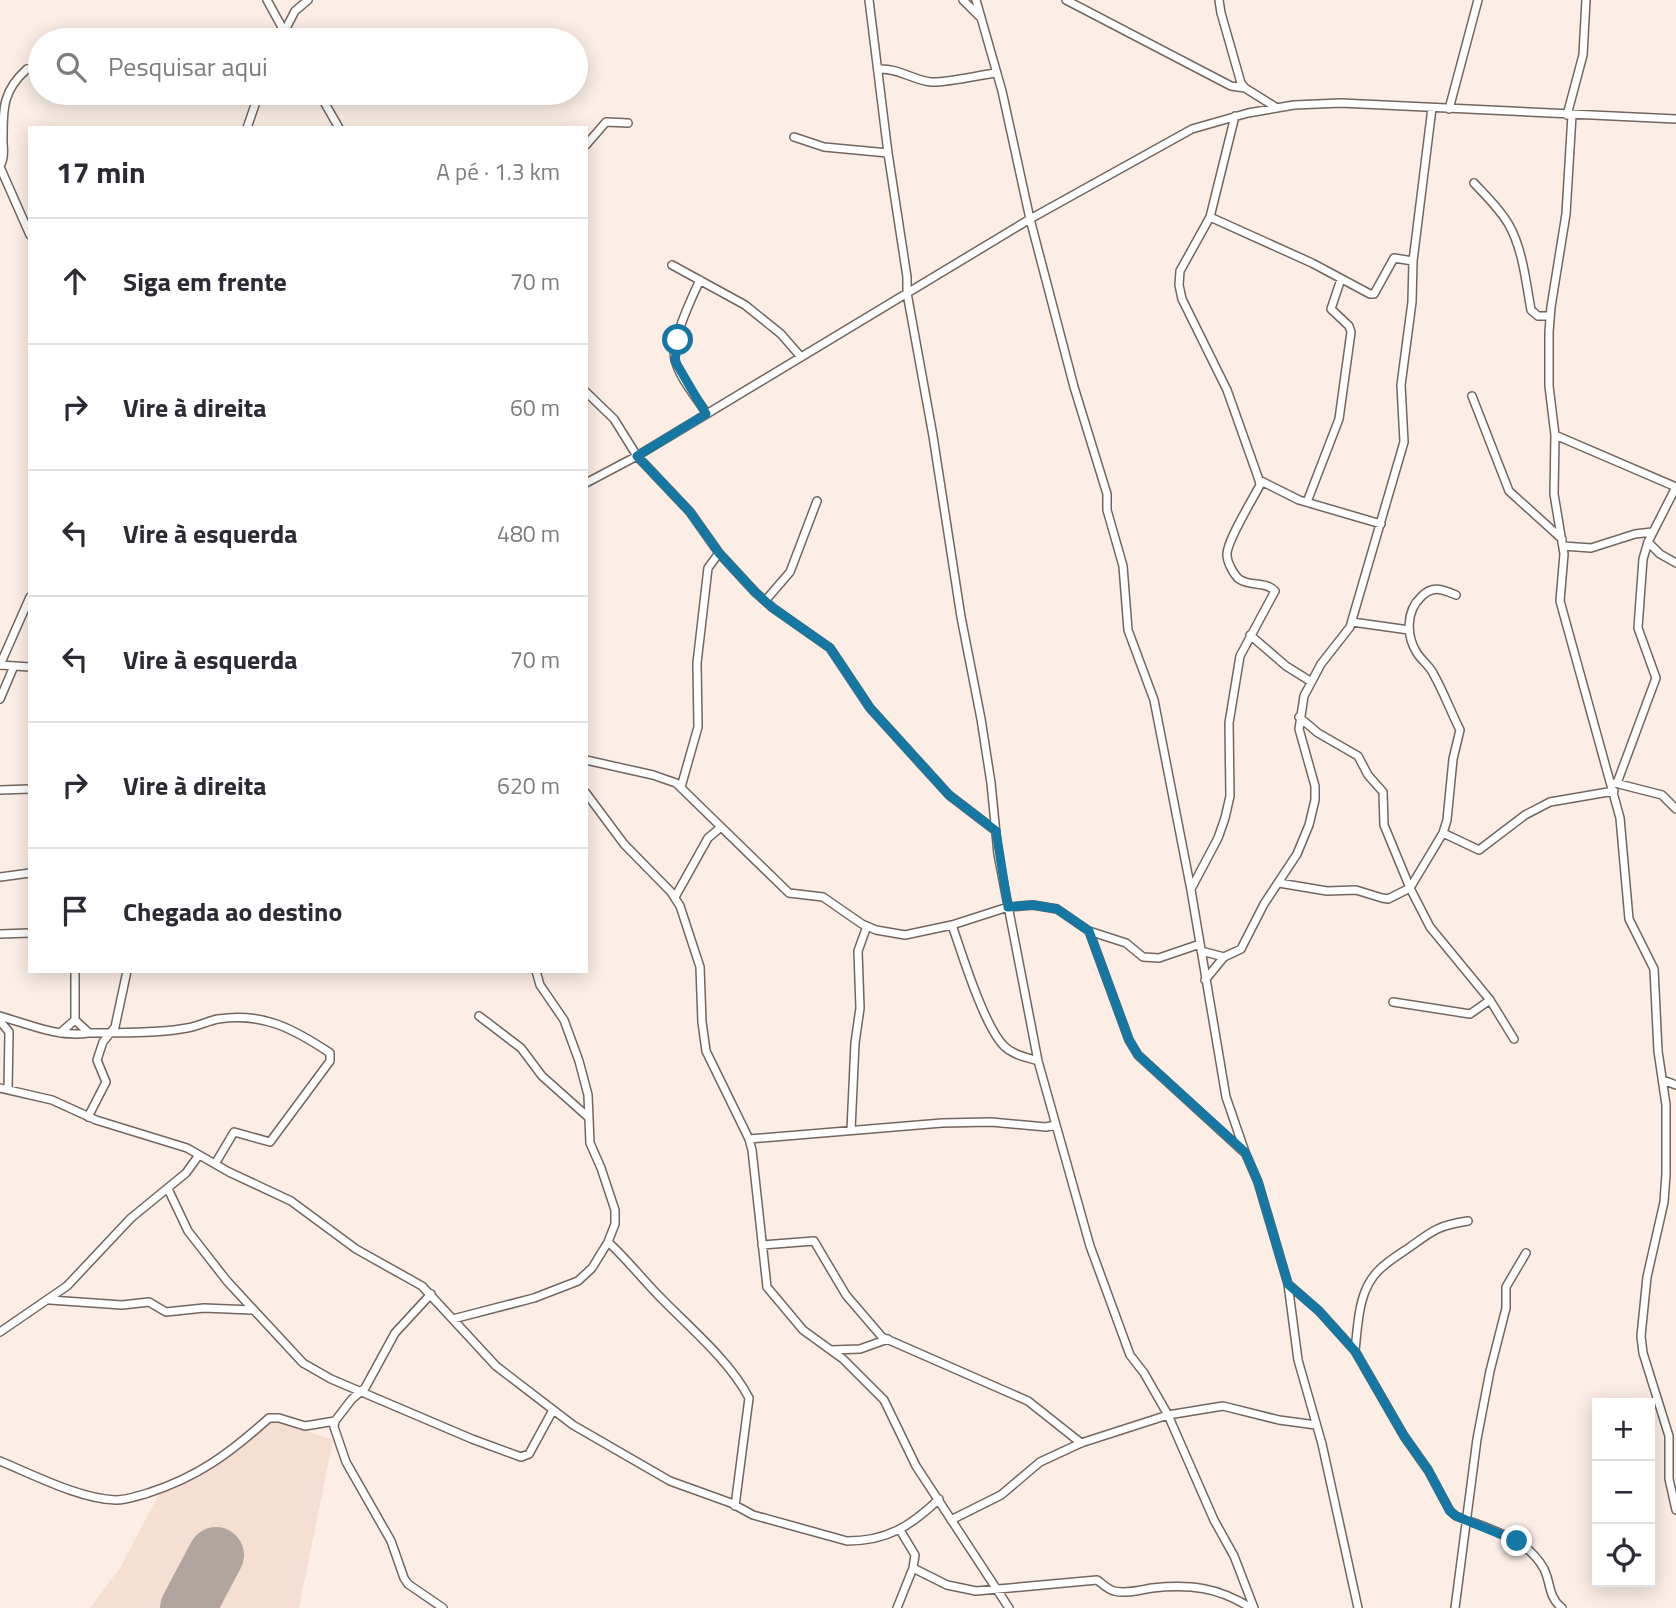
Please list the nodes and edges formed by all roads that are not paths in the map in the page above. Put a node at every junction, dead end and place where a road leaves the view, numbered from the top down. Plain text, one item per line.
1 (267, 0) edge
2 (308, 0) edge
3 (869, 0) edge
4 (963, 0) edge
5 (976, 0) edge
6 (1066, 0) edge
7 (1219, 0) edge
8 (1478, 0) edge
9 (1586, 0) edge
10 (979, 17) junction
11 (282, 28) edge
12 (286, 28) edge
13 (27, 69) dead end
14 (879, 69) junction
15 (996, 73) junction
16 (1245, 88) junction
17 (255, 105) edge
18 (326, 105) edge
19 (1278, 108) junction
20 (1432, 108) junction
21 (1449, 109) junction
22 (1569, 115) junction
23 (1235, 116) junction
24 (1676, 119) edge
25 (628, 123) dead end
26 (248, 126) edge
27 (338, 126) edge
28 (794, 137) dead end
29 (588, 143) edge
30 (888, 153) junction
31 (0, 166) edge
32 (1474, 183) dead end
33 (1210, 217) junction
34 (1030, 219) junction
35 (28, 230) edge
36 (1413, 261) junction
37 (673, 265) dead end
38 (1342, 279) junction
39 (700, 280) junction
40 (907, 293) junction
41 (1550, 316) junction
42 (801, 357) junction
43 (588, 394) edge
44 (1472, 396) dead end
45 (706, 414) junction
46 (1555, 435) junction
47 (637, 456) junction
48 (1259, 480) junction
49 (588, 483) edge
50 (1676, 487) edge
51 (817, 501) dead end
52 (1307, 502) junction
53 (1381, 524) junction
54 (1652, 532) junction
55 (1648, 542) junction
56 (1563, 543) junction
57 (719, 553) junction
58 (1676, 563) edge
59 (1455, 595) dead end
60 (765, 601) junction
61 (28, 602) edge
62 (1352, 622) junction
63 (1409, 630) junction
64 (1250, 635) junction
65 (0, 665) edge
66 (14, 666) junction
67 (28, 667) edge
68 (1310, 681) junction
69 (0, 699) edge
70 (1299, 717) junction
71 (588, 760) edge
72 (1614, 785) junction
73 (681, 787) junction
74 (28, 789) edge
75 (0, 790) edge
76 (588, 796) edge
77 (594, 805) junction
78 (588, 809) edge
79 (1676, 809) edge
80 (721, 827) junction
81 (996, 831) junction
82 (1443, 833) junction
83 (28, 873) edge
84 (0, 877) edge
85 (1279, 883) junction
86 (1410, 888) junction
87 (1191, 890) junction
88 (675, 897) junction
89 (1008, 907) junction
90 (951, 925) junction
91 (867, 926) junction
92 (1089, 931) junction
93 (28, 933) edge
94 (0, 934) edge
95 (1200, 948) junction
96 (1224, 957) junction
97 (75, 973) edge
98 (127, 973) edge
99 (537, 973) edge
100 (1205, 980) junction
101 (1490, 1000) junction
102 (1393, 1002) dead end
103 (479, 1016) dead end
104 (0, 1018) edge
105 (75, 1020) junction
106 (60, 1032) junction
107 (113, 1032) junction
108 (89, 1033) junction
109 (1514, 1039) dead end
110 (1038, 1061) junction
111 (1663, 1080) junction
112 (1676, 1085) edge
113 (4, 1089) edge
114 (88, 1117) junction
115 (588, 1117) junction
116 (1055, 1125) junction
117 (851, 1130) junction
118 (749, 1139) junction
119 (1245, 1152) junction
120 (199, 1154) junction
121 (215, 1164) junction
122 (168, 1189) junction
123 (1468, 1221) dead end
124 (608, 1242) junction
125 (762, 1245) junction
126 (1525, 1253) dead end
127 (1288, 1284) junction
128 (431, 1294) junction
129 (50, 1300) junction
130 (253, 1310) junction
131 (453, 1319) junction
132 (0, 1332) edge
133 (889, 1339) junction
134 (831, 1350) junction
135 (1355, 1351) junction
136 (363, 1390) junction
137 (553, 1410) junction
138 (1168, 1415) junction
139 (334, 1421) junction
140 (1316, 1425) junction
141 (1081, 1443) junction
142 (0, 1461) edge
143 (939, 1499) junction
144 (735, 1506) junction
145 (1676, 1510) edge
146 (951, 1520) junction
147 (1465, 1520) junction
148 (900, 1530) junction
149 (913, 1568) junction
150 (998, 1590) junction
151 (443, 1608) edge
152 (897, 1608) edge
153 (1009, 1608) edge
154 (1252, 1608) edge
155 (1357, 1608) edge
156 (1455, 1608) edge
157 (1562, 1608) edge

1 - 11 street
2 - 12 street
3 - 14 street
4 - 10 street
5 - 10 street
6 - 16 street
7 - 16 street
8 - 21 street
9 - 22 street
10 - 15 street
13 - 31 street
14 - 15 street
14 - 30 street
15 - 34 street
16 - 19 street
17 - 26 street
18 - 27 street
19 - 20 street
19 - 23 street
20 - 21 street
20 - 36 street
21 - 22 street
22 - 24 street
22 - 41 street
23 - 33 street
23 - 34 street
25 - 29 street
28 - 30 street
30 - 40 street
31 - 35 street
32 - 41 street
33 - 38 street
33 - 48 street
34 - 40 street
34 - 87 street
36 - 38 street
36 - 53 street
37 - 39 street
38 - 52 street
39 - 42 street
39 - 45 street
40 - 42 street
40 - 81 street
41 - 46 street
42 - 45 street
43 - 47 street
44 - 56 street
45 - 47 street
46 - 50 street
46 - 56 street
47 - 49 street
47 - 57 street
48 - 52 street
48 - 64 street
50 - 54 street
51 - 60 street
52 - 53 street
53 - 62 street
54 - 55 street
54 - 56 street
55 - 58 street
55 - 72 street
56 - 72 street
57 - 60 street
57 - 73 street
59 - 63 street
60 - 81 street
61 - 65 street
62 - 63 street
62 - 68 street
63 - 82 street
64 - 68 street
64 - 87 street
65 - 66 street
66 - 67 street
66 - 69 street
68 - 70 street
70 - 85 street
70 - 86 street
71 - 73 street
72 - 79 street
72 - 82 street
72 - 111 street
73 - 80 street
74 - 75 street
76 - 77 street
77 - 78 street
77 - 88 street
80 - 88 street
80 - 91 street
81 - 89 street
82 - 86 street
83 - 84 street
85 - 86 street
85 - 96 street
86 - 101 street
87 - 95 street
88 - 118 street
89 - 90 street
89 - 92 street
89 - 110 street
90 - 91 street
90 - 110 street
91 - 117 street
92 - 95 street
92 - 119 street
93 - 94 street
95 - 96 street
95 - 100 street
96 - 100 street
97 - 105 street
98 - 107 street
99 - 115 street
100 - 119 street
101 - 102 street
101 - 109 street
103 - 115 street
104 - 106 street
104 - 113 street
105 - 106 street
105 - 108 street
106 - 108 street
107 - 108 street
107 - 114 street
107 - 121 street
110 - 116 street
111 - 112 street
111 - 145 street
113 - 114 street
114 - 120 street
115 - 124 street
116 - 117 street
116 - 138 street
117 - 118 street
118 - 125 street
119 - 127 street
120 - 121 street
120 - 122 street
121 - 128 street
122 - 129 street
122 - 130 street
123 - 135 street
124 - 131 street
124 - 144 street
125 - 133 street
125 - 134 street
126 - 147 street
127 - 135 street
127 - 140 street
128 - 131 street
128 - 136 street
129 - 130 street
129 - 132 street
130 - 136 street
131 - 137 street
133 - 134 street
133 - 141 street
134 - 143 street
135 - 147 street
136 - 137 street
136 - 139 street
137 - 144 street
138 - 140 street
138 - 141 street
138 - 154 street
139 - 142 street
139 - 151 street
140 - 155 street
141 - 146 street
143 - 146 street
143 - 148 street
144 - 148 street
146 - 150 street
147 - 156 street
147 - 157 street
148 - 149 street
149 - 150 street
149 - 152 street
150 - 153 street
150 - 154 street

